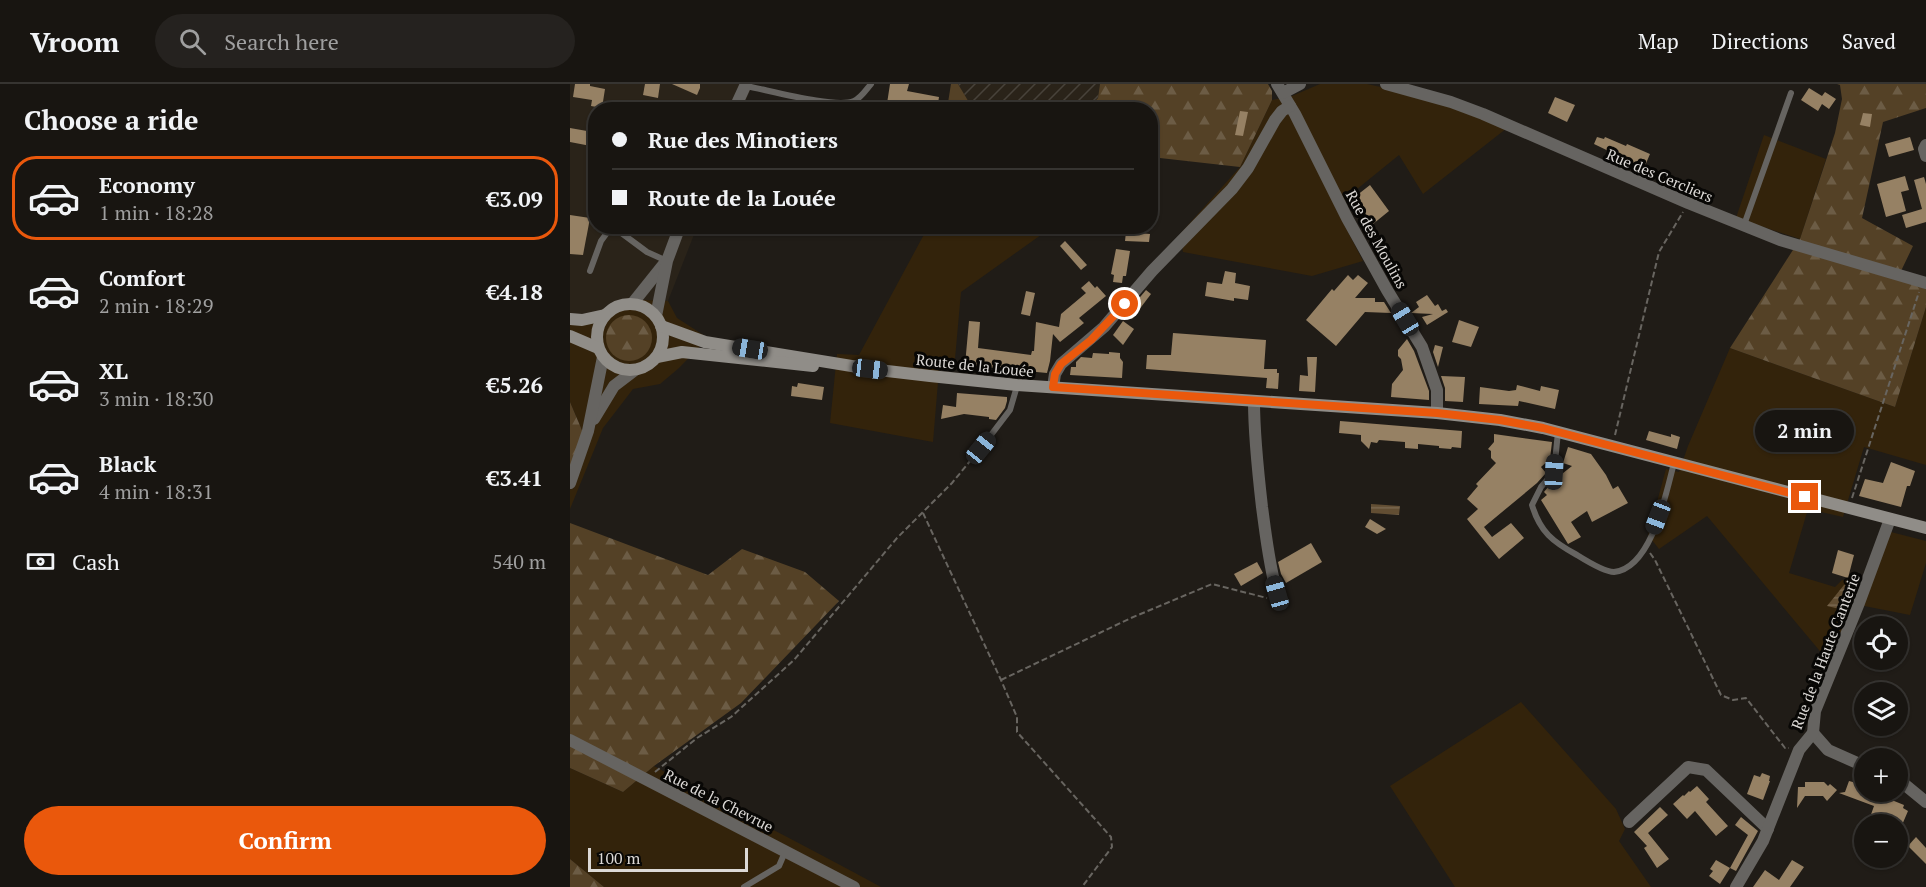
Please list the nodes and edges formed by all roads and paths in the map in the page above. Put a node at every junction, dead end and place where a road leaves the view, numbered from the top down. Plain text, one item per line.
1 (871, 84) edge
2 (1300, 84) edge
3 (1386, 84) edge
4 (745, 85) edge
5 (1280, 88) edge
6 (1791, 93) dead end
7 (738, 102) edge
8 (836, 102) edge
9 (850, 102) edge
10 (1290, 106) junction
11 (1926, 145) edge
12 (1926, 156) edge
13 (1688, 203) junction
14 (1744, 226) junction
15 (606, 234) edge
16 (622, 234) edge
17 (677, 234) edge
18 (667, 261) junction
19 (590, 271) dead end
20 (1925, 283) edge
21 (632, 304) junction
22 (605, 315) junction
23 (570, 319) edge
24 (658, 321) junction
25 (570, 336) edge
26 (601, 352) junction
27 (657, 357) junction
28 (870, 369) junction
29 (635, 370) junction
30 (1017, 385) junction
31 (1053, 387) junction
32 (1254, 401) junction
33 (1437, 413) junction
34 (588, 430) junction
35 (1558, 432) junction
36 (1612, 446) junction
37 (981, 448) joint
38 (1674, 463) junction
39 (570, 483) edge
40 (1849, 509) junction
41 (923, 512) junction
42 (1890, 519) junction
43 (1926, 528) edge
44 (1646, 549) junction
45 (1277, 593) joint
46 (1001, 680) junction
47 (1813, 733) junction
48 (570, 740) edge
49 (1799, 750) junction
50 (1854, 762) edge
51 (646, 779) junction
52 (1908, 787) edge
53 (1926, 802) edge
54 (1629, 822) dead end
55 (1768, 829) junction
56 (785, 852) junction
57 (744, 887) edge
58 (854, 887) edge
59 (1082, 887) edge
60 (1736, 887) edge

1 - 9 lane
2 - 5 street
3 - 13 street, Rue des Cercliers
4 - 7 street
4 - 8 lane
5 - 10 street, Rue des Moulins
6 - 14 lane
10 - 31 street
10 - 33 street, Rue des Moulins
11 - 12 street
13 - 14 street, Rue des Cercliers
13 - 36 path
14 - 20 street, Rue des Cercliers
15 - 19 lane
16 - 18 lane
17 - 18 street
18 - 21 street
18 - 24 street
20 - 40 path
21 - 22 main road
21 - 24 main road
22 - 23 main road
22 - 26 main road
24 - 27 main road
24 - 28 main road, Route de la Louée
25 - 26 main road
26 - 29 main road
26 - 34 street
27 - 28 main road, Route de la Louée
27 - 29 main road
28 - 30 main road, Route de la Louée
29 - 34 street
30 - 31 main road, Route de la Louée
30 - 37 lane
31 - 32 main road, Route de la Louée
32 - 33 main road, Route de la Louée
32 - 45 street
33 - 35 main road, Route de la Louée
34 - 39 street
35 - 36 main road, Route de la Louée
35 - 44 lane
36 - 38 main road, Route de la Louée
37 - 41 path
38 - 40 main road, Route de la Louée
38 - 44 lane
40 - 42 main road, Route de la Louée
41 - 46 path
41 - 51 path
42 - 43 main road, Route de la Louée
42 - 47 street, Rue de la Haute Canterie
44 - 49 path
45 - 46 path
46 - 59 path
47 - 49 street, Rue de la Haute Canterie
47 - 50 street
48 - 51 street, Rue de la Chevrue
49 - 55 street, Rue de la Haute Canterie
51 - 56 street, Rue de la Chevrue
52 - 53 street
54 - 55 street
55 - 60 street, Rue de la Haute Canterie
56 - 57 lane
56 - 58 street, Rue de la Chevrue

